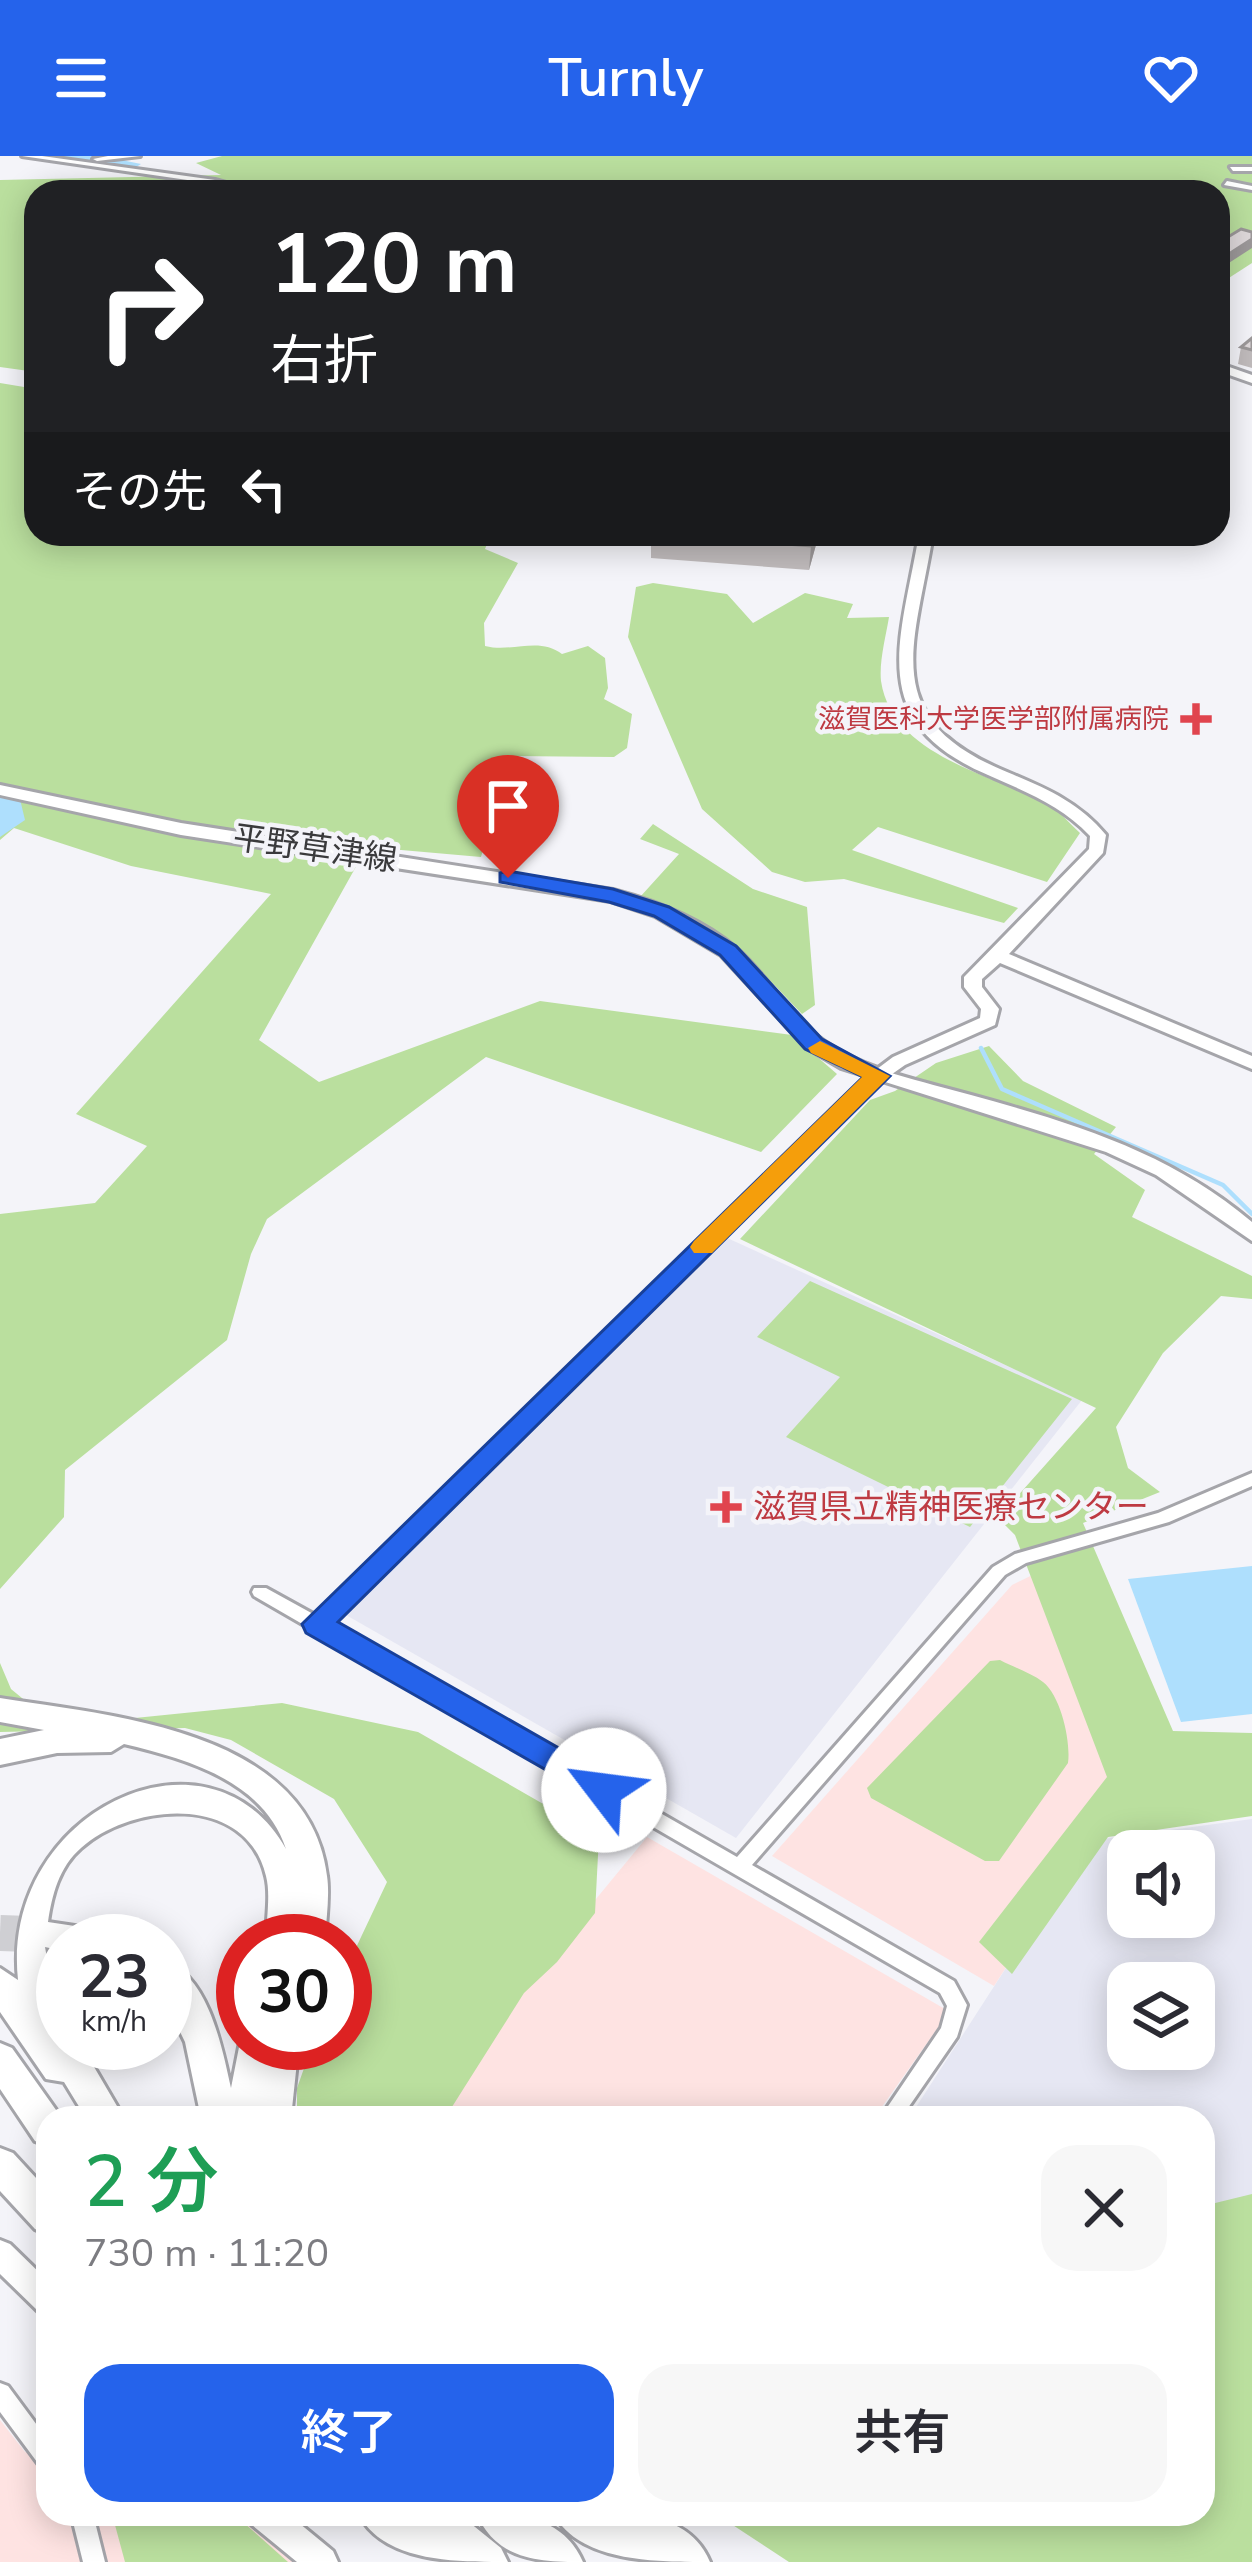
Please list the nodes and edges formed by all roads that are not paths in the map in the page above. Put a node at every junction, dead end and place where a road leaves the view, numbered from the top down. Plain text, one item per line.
1 (26, 156) edge
2 (136, 156) edge
3 (79, 158) edge
4 (1252, 169) edge
5 (208, 180) edge
6 (1252, 186) edge
7 (924, 546) edge
8 (0, 790) edge
9 (998, 956) junction
10 (1252, 1063) edge
11 (878, 1076) junction
12 (1252, 1234) edge
13 (1252, 1479) edge
14 (260, 1592) dead end
15 (317, 1624) junction
16 (0, 1710) edge
17 (193, 1749) junction
18 (0, 1752) edge
19 (739, 1867) junction
20 (285, 1914) edge
21 (310, 1914) edge
22 (0, 1983) edge
23 (192, 2017) edge
24 (0, 2059) edge
25 (251, 2070) edge
26 (279, 2070) edge
27 (88, 2106) edge
28 (99, 2106) edge
29 (215, 2106) edge
30 (246, 2106) edge
31 (274, 2106) edge
32 (898, 2106) edge
33 (36, 2112) edge
34 (0, 2165) edge
35 (36, 2204) edge
36 (0, 2254) edge
37 (36, 2289) edge
38 (0, 2394) edge
39 (36, 2442) edge
40 (85, 2526) edge
41 (278, 2526) edge
42 (396, 2526) edge
43 (441, 2526) edge
44 (513, 2526) edge
45 (590, 2526) edge
46 (637, 2526) edge
47 (94, 2562) edge
48 (322, 2562) edge
49 (445, 2562) edge
50 (487, 2562) edge
51 (562, 2562) edge
52 (638, 2562) edge
53 (689, 2562) edge

1 - 3 street
2 - 3 street
3 - 5 street
4 - 6 street
7 - 9 street
8 - 11 main road, 平野草津線
9 - 10 street
9 - 11 street
11 - 12 main road, 平野草津線
11 - 15 street
13 - 19 street
14 - 15 street
15 - 19 street
16 - 17 highway
17 - 18 highway
17 - 21 highway
19 - 32 street
20 - 28 highway
22 - 27 highway
23 - 29 highway
24 - 33 highway
25 - 30 highway
26 - 31 highway
34 - 35 highway
36 - 37 street
38 - 39 street
40 - 47 street
41 - 48 street
42 - 49 highway
43 - 50 highway
44 - 51 highway
45 - 52 highway
46 - 53 highway

